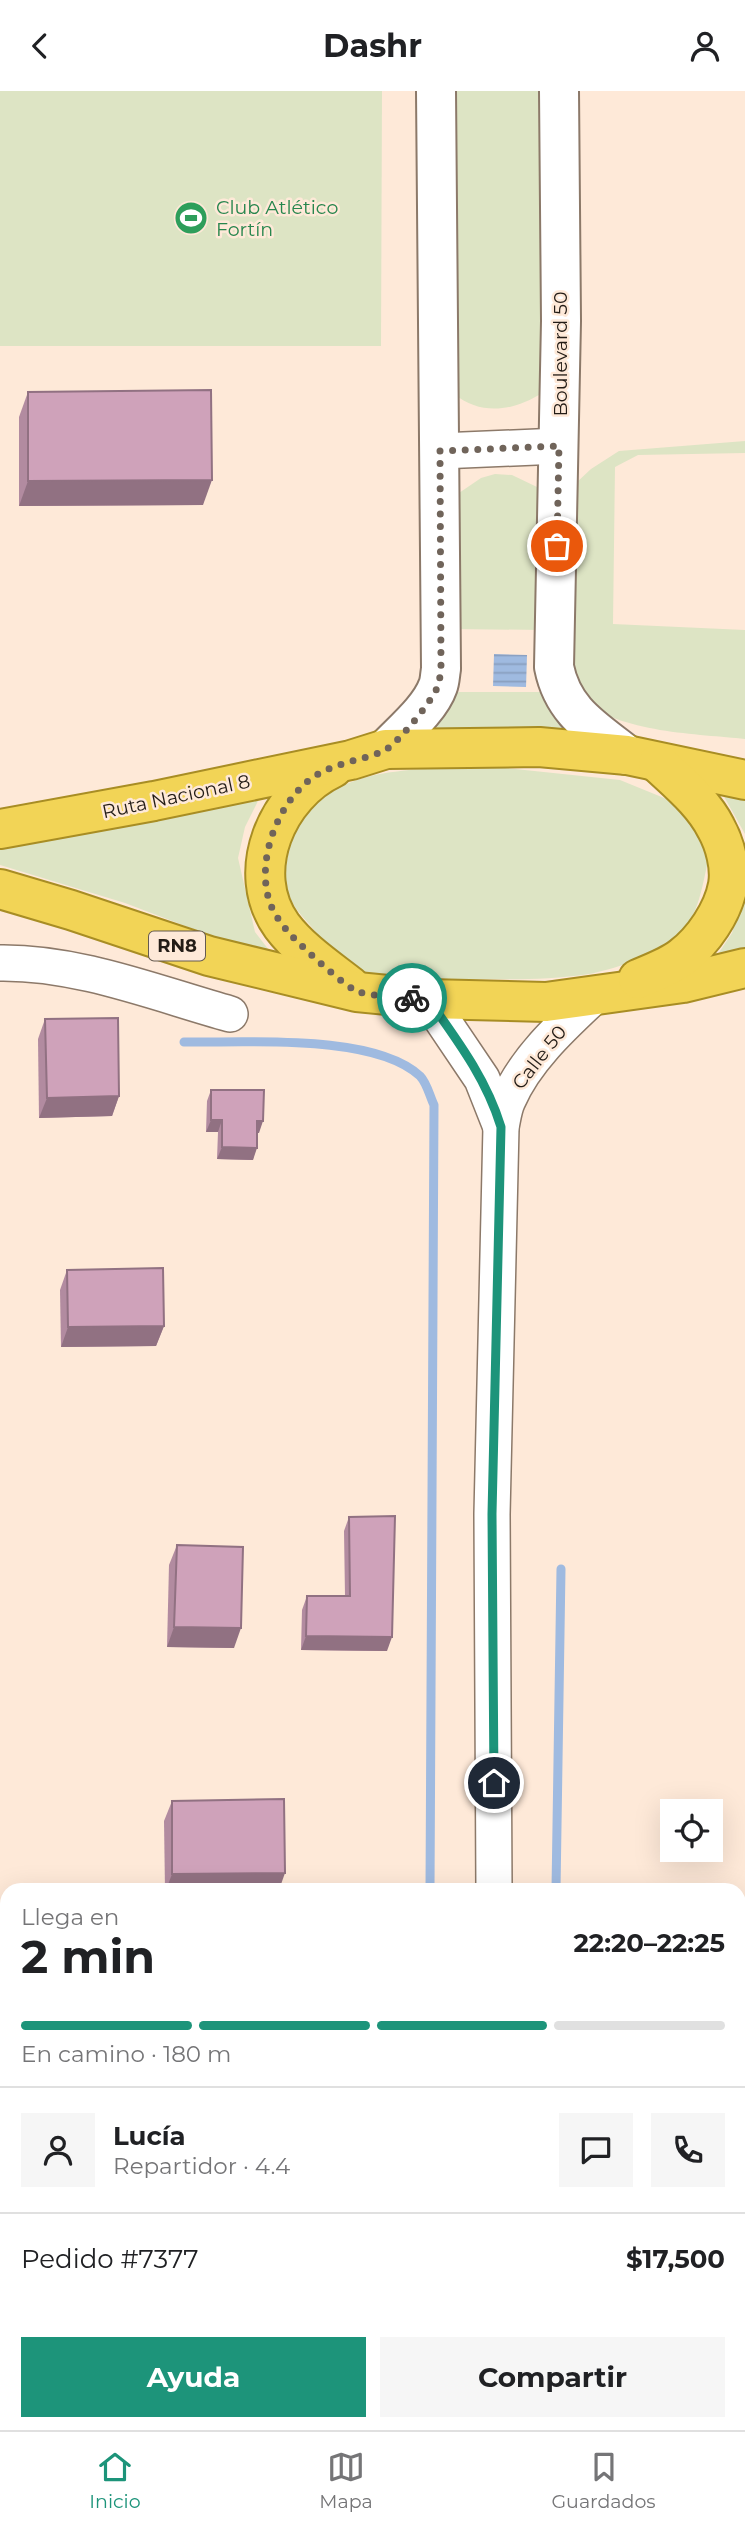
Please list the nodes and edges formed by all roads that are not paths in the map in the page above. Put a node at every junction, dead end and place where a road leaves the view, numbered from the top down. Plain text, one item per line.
1 (436, 91) edge
2 (559, 91) edge
3 (559, 446) junction
4 (440, 451) junction
5 (368, 755) junction
6 (643, 759) junction
7 (745, 780) edge
8 (0, 829) edge
9 (0, 889) edge
10 (0, 963) edge
11 (745, 968) edge
12 (357, 992) junction
13 (595, 997) junction
14 (428, 999) junction
15 (230, 1014) dead end
16 (501, 1127) junction
17 (495, 1883) edge

1 - 4 main road
2 - 3 main road, Boulevard 50
3 - 4 street
3 - 6 main road, Boulevard 50
4 - 5 main road
5 - 6 highway, Ruta Nacional 8
5 - 8 highway, Ruta Nacional 8
5 - 12 highway, Ruta Nacional 8
6 - 7 highway, Ruta Nacional 8
6 - 13 highway, RN8
9 - 12 highway, RN8
10 - 15 street
11 - 13 highway, RN8
12 - 14 highway, RN8
13 - 14 highway, RN8
13 - 16 street, Calle 50
14 - 16 street, Calle 50
16 - 17 street, Calle 50

